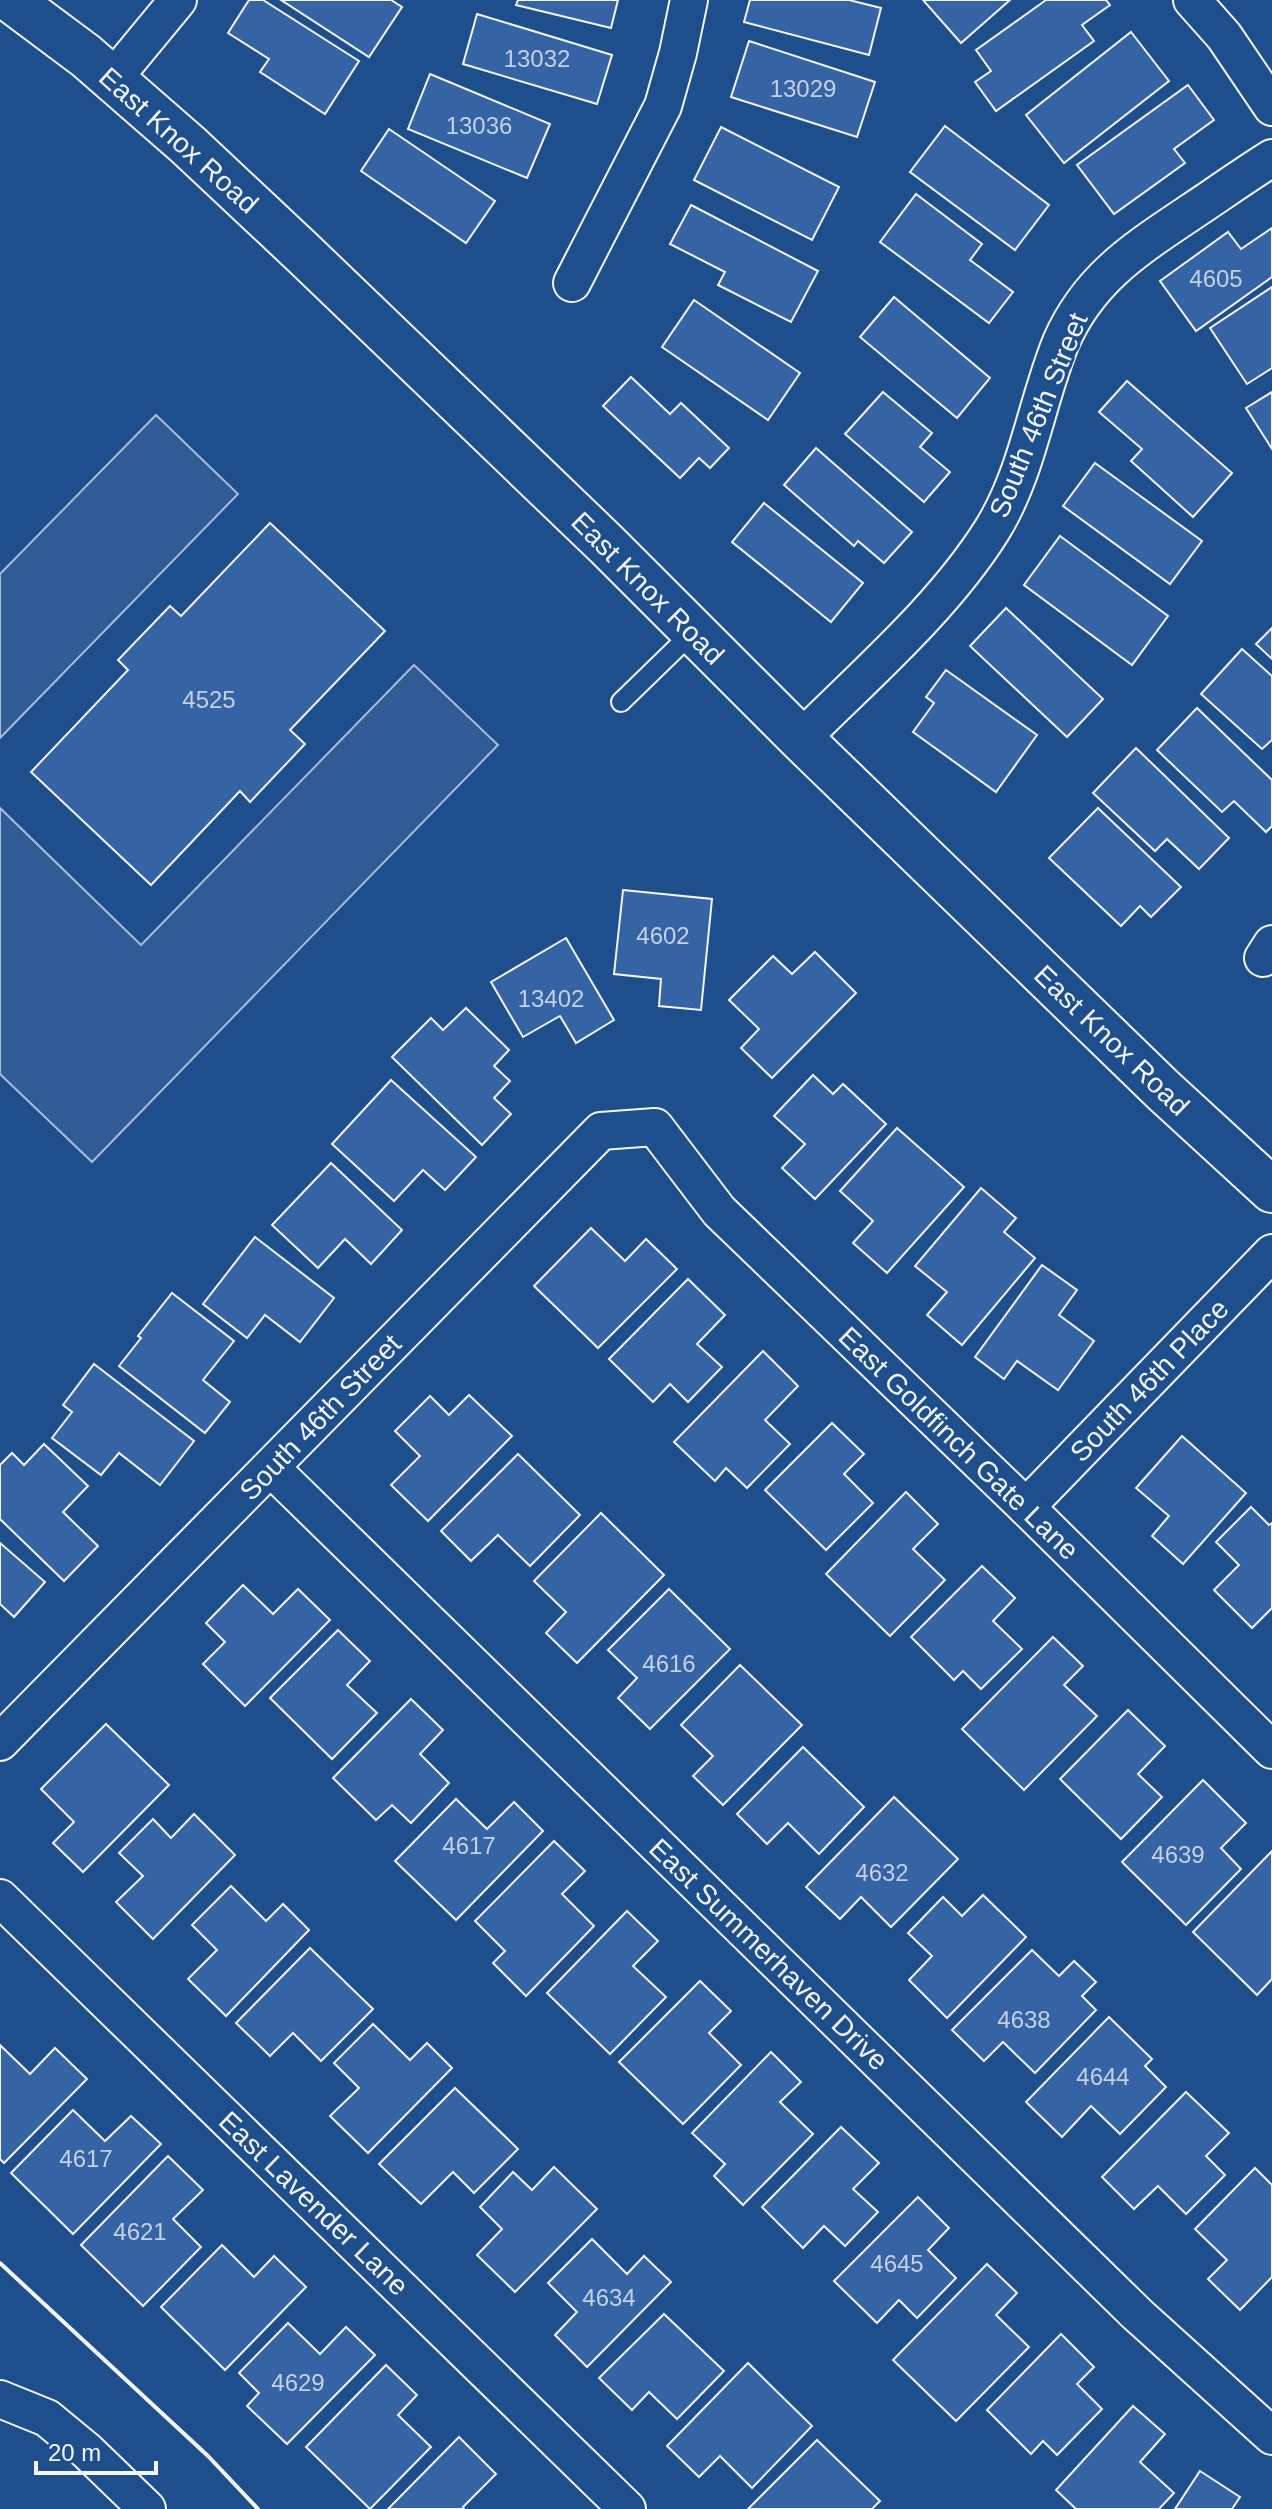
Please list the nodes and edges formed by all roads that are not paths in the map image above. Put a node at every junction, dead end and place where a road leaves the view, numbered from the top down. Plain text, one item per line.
1 (11, 0) edge
2 (178, 0) edge
3 (689, 0) edge
4 (1192, 0) edge
5 (112, 80) junction
6 (1272, 107) edge
7 (1272, 158) edge
8 (572, 283) dead end
9 (693, 632) junction
10 (621, 702) dead end
11 (801, 739) junction
12 (655, 1127) joint
13 (1272, 1190) edge
14 (1272, 1253) edge
15 (271, 1468) junction
16 (1026, 1507) junction
17 (0, 1742) edge
18 (1272, 1750) edge
19 (0, 1898) edge
20 (0, 2399) edge
21 (1272, 2436) edge
22 (147, 2509) edge
23 (627, 2509) edge

1 - 5 street, East Knox Road
2 - 5 street
3 - 8 street
4 - 6 street
5 - 9 street, East Knox Road
7 - 11 street, South 46th Street
9 - 10 lane
9 - 11 street, East Knox Road
11 - 13 street, East Knox Road
12 - 15 street, South 46th Street
12 - 16 street, East Goldfinch Gate Lane
14 - 16 street, South 46th Place
15 - 17 street, South 46th Street
15 - 21 street, East Summerhaven Drive
16 - 18 street, East Goldfinch Gate Lane
19 - 23 street, East Lavender Lane
20 - 22 street

